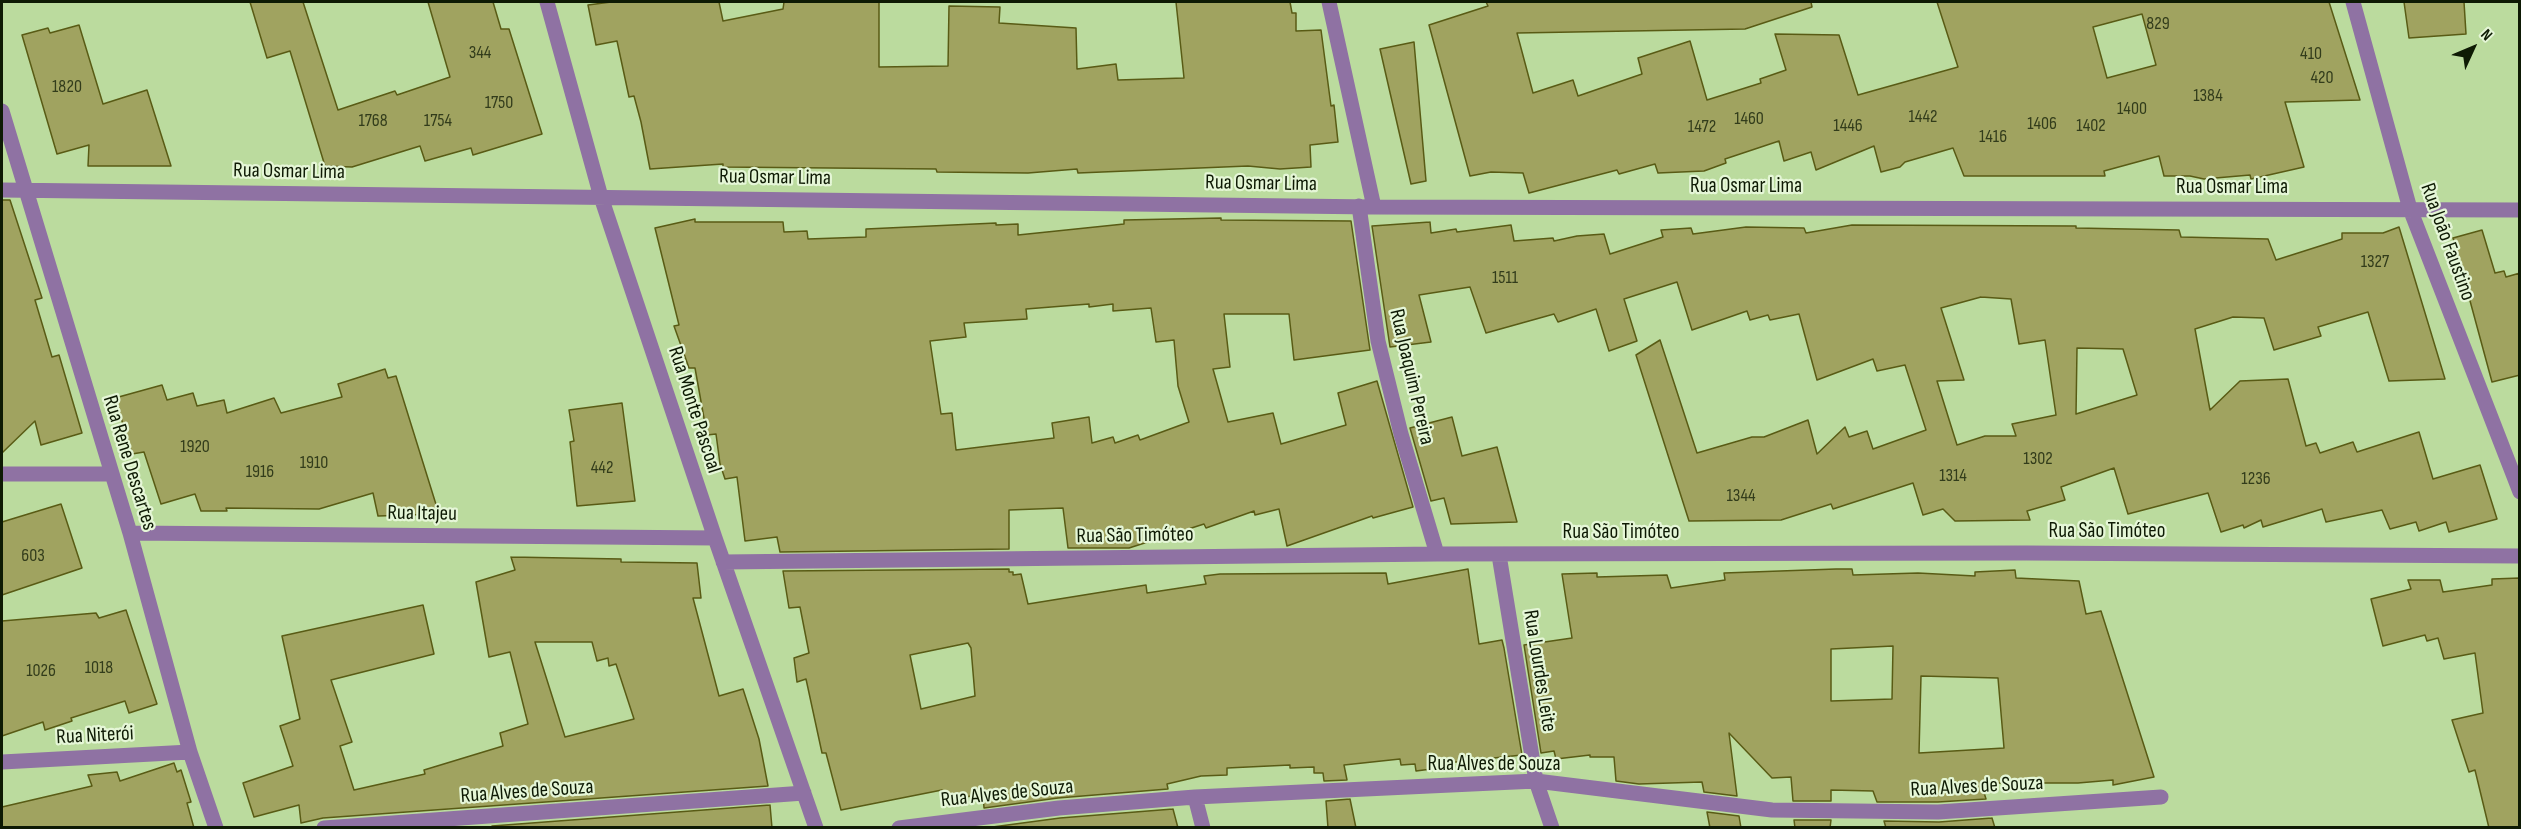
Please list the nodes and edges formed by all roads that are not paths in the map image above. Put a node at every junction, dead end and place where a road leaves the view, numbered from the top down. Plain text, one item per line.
1 (547, 2) edge
2 (1329, 2) edge
3 (2353, 2) edge
4 (2, 111) edge
5 (2, 190) edge
6 (24, 190) junction
7 (601, 197) junction
8 (1366, 207) junction
9 (2410, 209) junction
10 (2520, 210) edge
11 (2, 474) edge
12 (110, 474) junction
13 (2520, 492) edge
14 (130, 532) junction
15 (715, 538) junction
16 (1437, 554) junction
17 (1499, 555) junction
18 (2520, 556) edge
19 (723, 562) junction
20 (190, 752) junction
21 (2, 762) edge
22 (1536, 781) junction
23 (804, 793) junction
24 (1195, 797) junction
25 (2161, 797) dead end
26 (216, 828) edge
27 (324, 828) edge
28 (816, 828) edge
29 (899, 828) edge
30 (1203, 828) edge
31 (1552, 828) edge

1 - 7 street, Rua Monte Pascoal
2 - 8 street, Rua Joaquim Pereira
3 - 9 street, Rua João Faustino
4 - 6 street, Rua Rene Descartes
5 - 6 street, Rua Osmar Lima
6 - 7 street, Rua Osmar Lima
6 - 12 street, Rua Rene Descartes
7 - 8 street, Rua Osmar Lima
7 - 15 street, Rua Monte Pascoal
8 - 9 street, Rua Osmar Lima
8 - 16 street, Rua Joaquim Pereira
9 - 10 street, Rua Osmar Lima
9 - 13 street, Rua João Faustino
11 - 12 street
12 - 14 street, Rua Rene Descartes
14 - 15 street, Rua Itajeu
14 - 20 street, Rua Rene Descartes
15 - 19 street, Rua Monte Pascoal
16 - 17 street, Rua São Timóteo
16 - 19 street, Rua São Timóteo
17 - 18 street, Rua São Timóteo
17 - 22 street, Rua Lourdes Leite
19 - 23 street, Rua Monte Pascoal
20 - 21 street, Rua Niterói
20 - 26 street, Rua Rene Descartes
22 - 24 street, Rua Alves de Souza
22 - 25 street, Rua Alves de Souza
22 - 31 street, Rua Lourdes Leite
23 - 27 street, Rua Alves de Souza
23 - 28 street, Rua Monte Pascoal
24 - 29 street, Rua Alves de Souza
24 - 30 street

